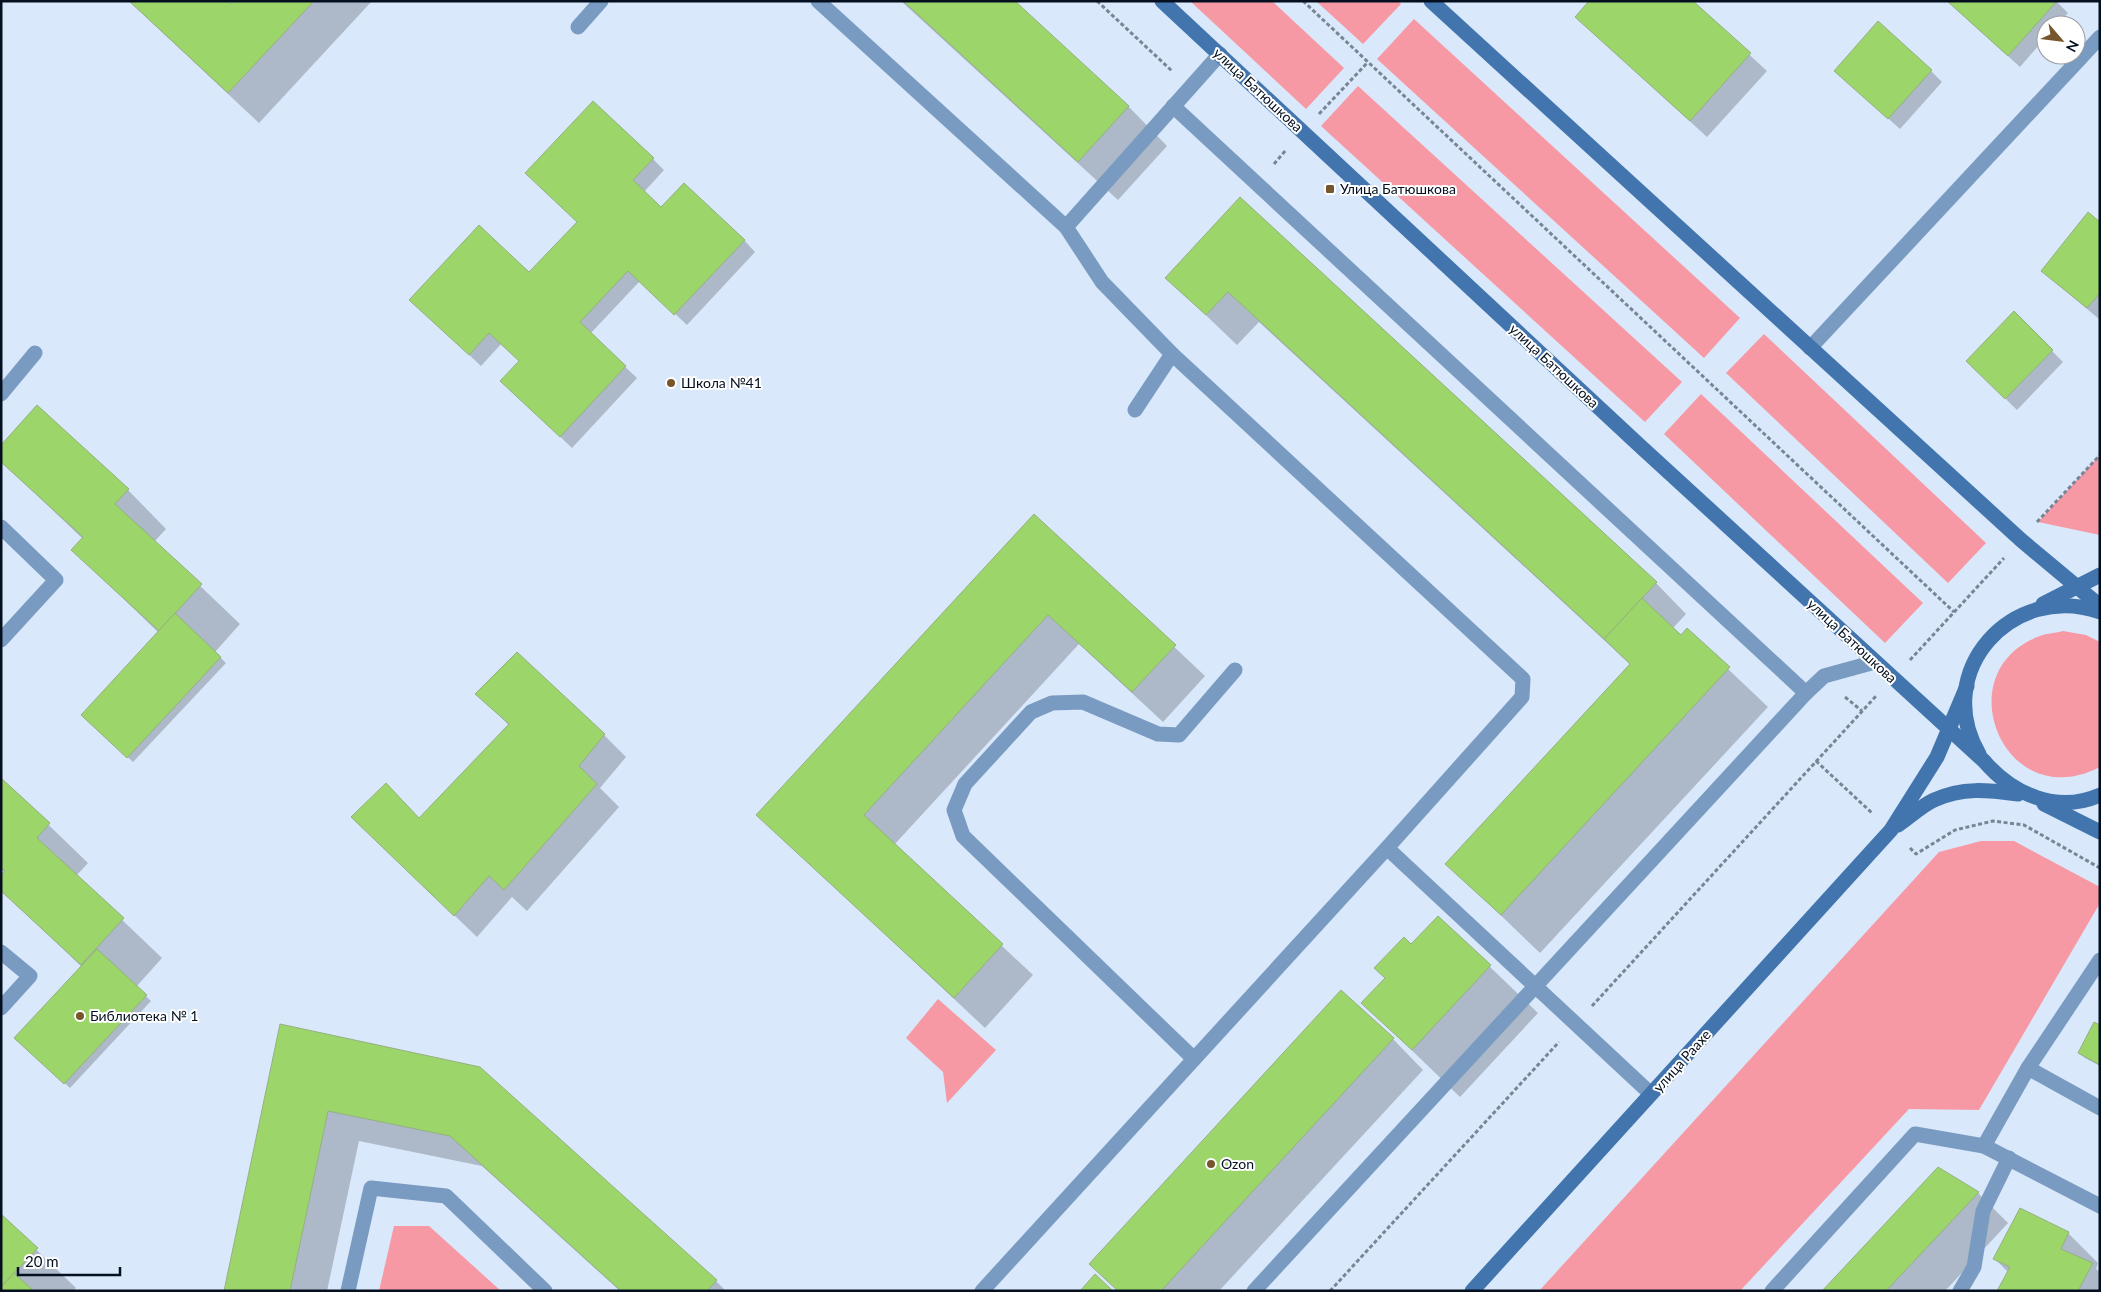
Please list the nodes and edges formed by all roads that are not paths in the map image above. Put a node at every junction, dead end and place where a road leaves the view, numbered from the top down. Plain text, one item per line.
1 (602, 1) edge
2 (818, 1) edge
3 (1162, 1) edge
4 (1431, 1) edge
5 (578, 27) dead end
6 (2100, 37) edge
7 (1220, 54) junction
8 (1173, 106) junction
9 (1066, 227) junction
10 (1810, 348) junction
11 (34, 353) dead end
12 (1172, 354) junction
13 (1, 394) edge
14 (1135, 410) dead end
15 (1, 527) edge
16 (2100, 575) edge
17 (2077, 587) junction
18 (2100, 606) edge
19 (2027, 612) junction
20 (2100, 612) edge
21 (1, 640) edge
22 (1875, 662) junction
23 (1235, 670) dead end
24 (1967, 686) junction
25 (1806, 693) junction
26 (1948, 729) junction
27 (1984, 761) junction
28 (2100, 795) edge
29 (2028, 796) junction
30 (1891, 830) junction
31 (2100, 832) edge
32 (1387, 848) junction
33 (1, 952) edge
34 (2100, 960) edge
35 (1535, 984) junction
36 (1, 1008) edge
37 (1194, 1059) junction
38 (2028, 1068) junction
39 (1651, 1094) junction
40 (2100, 1108) edge
41 (1984, 1146) junction
42 (2009, 1158) junction
43 (2100, 1206) edge
44 (348, 1291) edge
45 (545, 1291) edge
46 (982, 1291) edge
47 (1254, 1291) edge
48 (1472, 1291) edge
49 (1772, 1291) edge
50 (1960, 1291) edge

1 - 5 street
2 - 9 street
3 - 7 street, улица Батюшкова
4 - 10 street
6 - 10 street
7 - 8 street
7 - 22 street, улица Батюшкова
8 - 9 street
8 - 25 street
9 - 12 street
10 - 17 street
11 - 13 street
12 - 14 street
12 - 32 street
15 - 21 street
16 - 17 street
17 - 18 street
17 - 19 street
19 - 20 street
19 - 24 street
22 - 25 street
22 - 26 street, улица Батюшкова
23 - 37 street
24 - 26 street
24 - 27 street
25 - 35 street
26 - 27 street, улица Батюшкова
26 - 30 street
27 - 29 street
28 - 29 street
29 - 30 street
29 - 31 street
30 - 39 street, улица Раахе
32 - 35 street
32 - 37 street
33 - 36 street
34 - 38 street
35 - 39 street
35 - 47 street
37 - 46 street
38 - 40 street
38 - 41 street
39 - 48 street, улица Раахе
41 - 42 street
41 - 49 street
42 - 43 street
42 - 50 street
44 - 45 street

